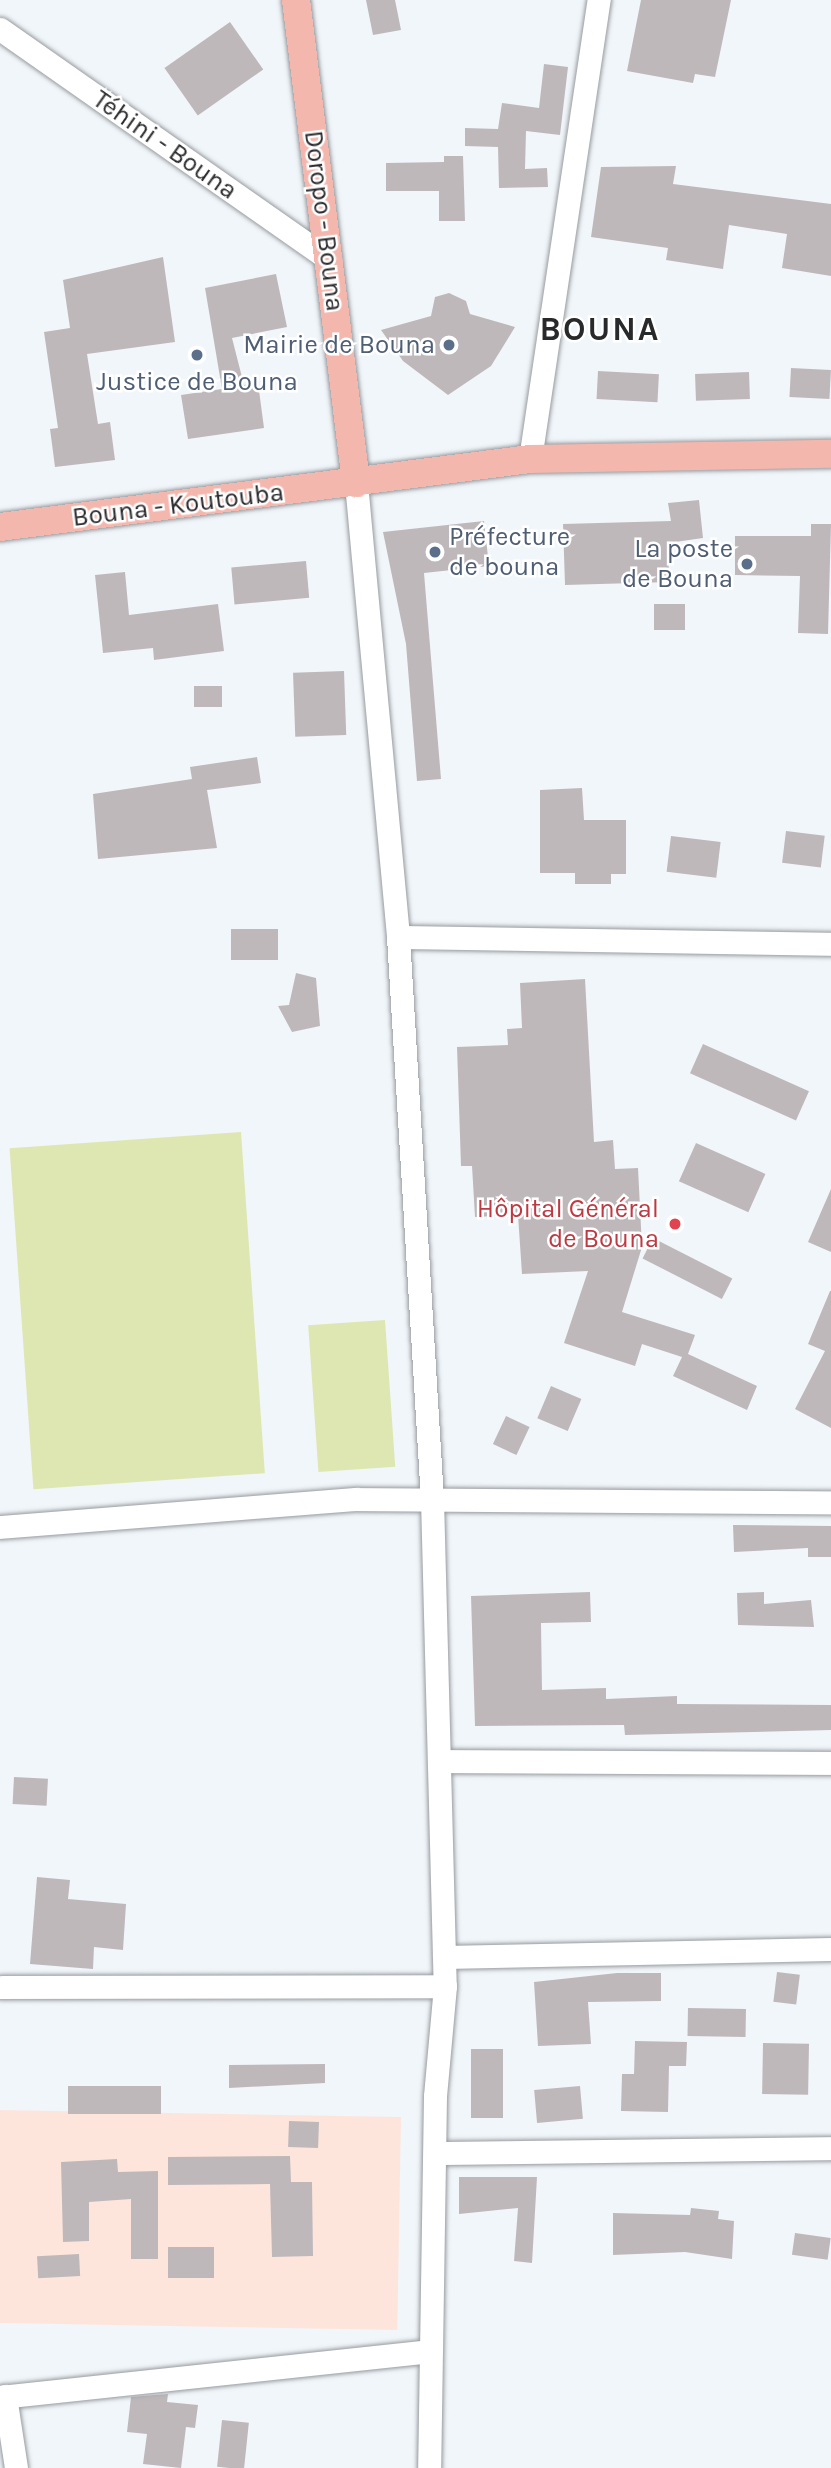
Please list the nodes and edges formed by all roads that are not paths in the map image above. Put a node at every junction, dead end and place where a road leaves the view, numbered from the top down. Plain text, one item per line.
1 (296, 0) edge
2 (598, 0) edge
3 (0, 29) edge
4 (330, 260) junction
5 (831, 454) edge
6 (530, 459) junction
7 (355, 483) junction
8 (0, 527) edge
9 (398, 937) junction
10 (831, 944) edge
11 (432, 1499) junction
12 (831, 1502) edge
13 (0, 1527) edge
14 (439, 1761) junction
15 (831, 1763) edge
16 (831, 1949) edge
17 (444, 1957) junction
18 (445, 1986) junction
19 (2, 1987) dead end
20 (831, 2148) edge
21 (435, 2153) junction
22 (427, 2351) junction
23 (3, 2396) edge
24 (16, 2468) edge
25 (429, 2468) edge

1 - 4 main road, Doropo - Bouna
2 - 6 street
3 - 4 street, Téhini - Bouna
4 - 7 main road, Doropo - Bouna
5 - 6 main road, Bouna - Koutouba
6 - 7 main road, Bouna - Koutouba
7 - 8 main road, Bouna - Koutouba
7 - 9 street
9 - 10 street
9 - 11 street
11 - 12 street
11 - 13 street
11 - 14 street
14 - 15 street
14 - 17 street
16 - 17 street
17 - 18 street
18 - 19 street
18 - 21 street
20 - 21 street
21 - 22 street
22 - 23 street
22 - 25 street
23 - 24 street

